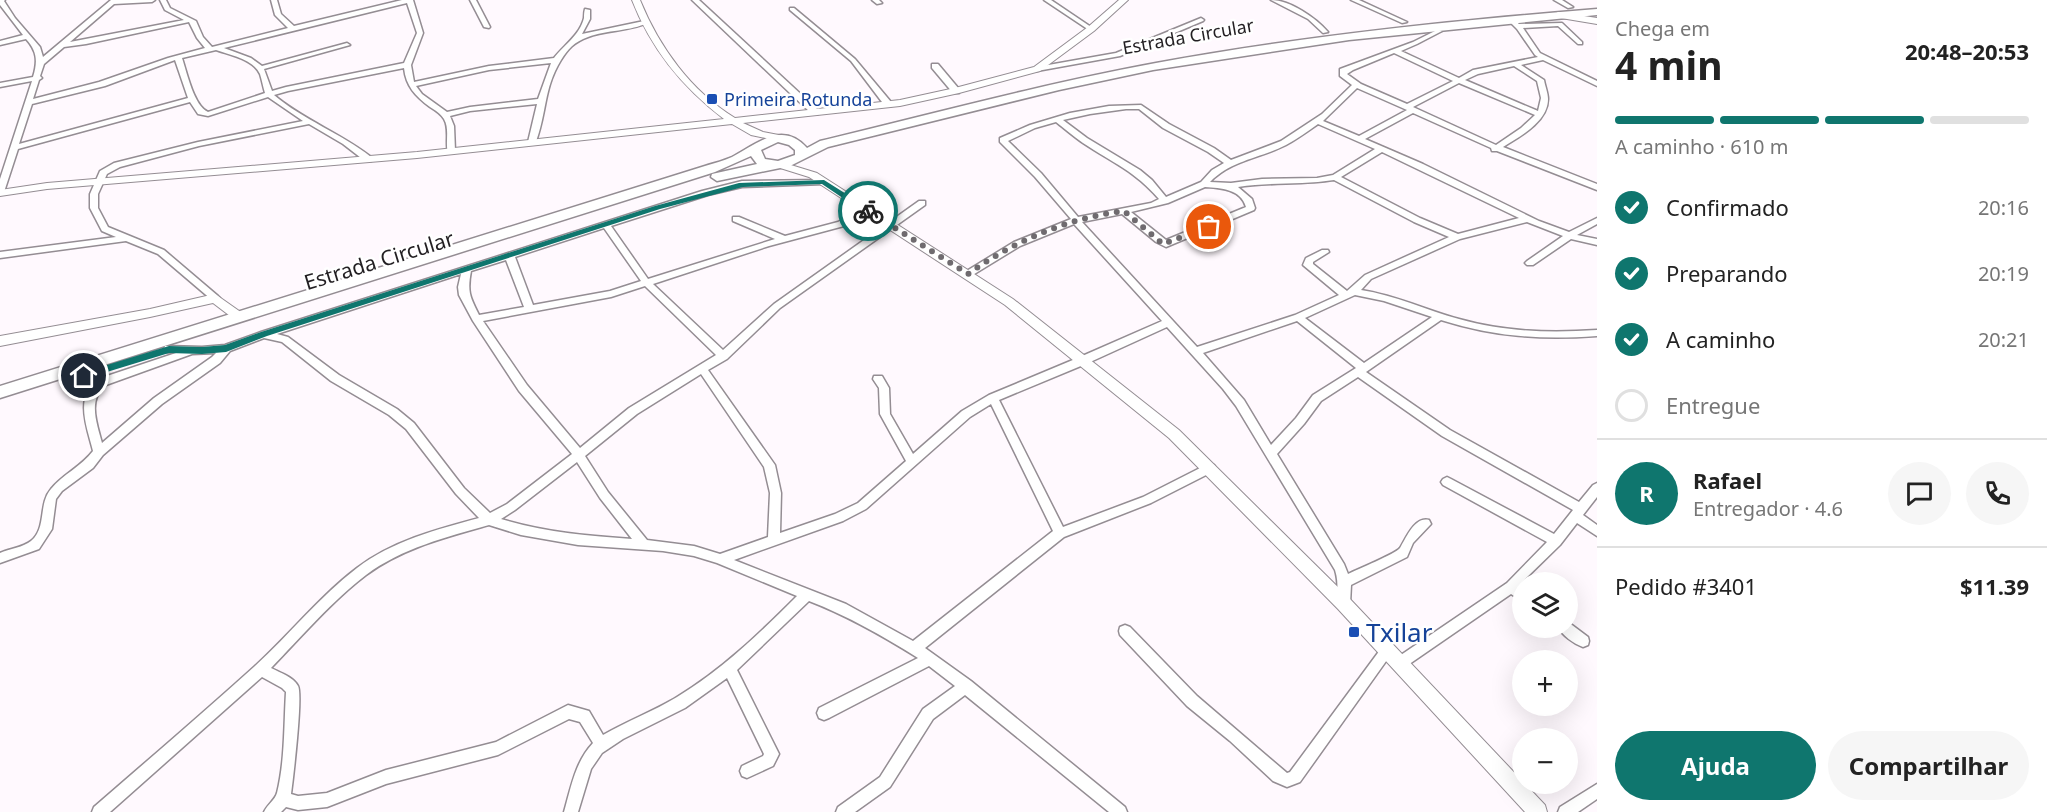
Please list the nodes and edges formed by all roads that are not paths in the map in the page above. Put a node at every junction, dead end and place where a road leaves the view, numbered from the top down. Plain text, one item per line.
1 (2, 0) edge
2 (152, 0) edge
3 (164, 0) edge
4 (274, 0) edge
5 (407, 0) edge
6 (473, 0) edge
7 (637, 0) edge
8 (695, 0) edge
9 (1047, 0) edge
10 (1124, 0) edge
11 (1274, 0) edge
12 (1354, 0) edge
13 (1377, 0) edge
14 (1557, 0) edge
15 (113, 1) edge
16 (1365, 5) junction
17 (1597, 5) edge
18 (1569, 7) junction
19 (792, 9) dead end
20 (587, 10) dead end
21 (1597, 12) edge
22 (1558, 15) junction
23 (190, 20) junction
24 (1201, 20) dead end
25 (1597, 21) edge
26 (1404, 22) junction
27 (1514, 22) junction
28 (644, 23) junction
29 (486, 27) dead end
30 (293, 29) junction
31 (1091, 29) junction
32 (1439, 31) dead end
33 (1325, 32) junction
34 (28, 36) junction
35 (576, 39) junction
36 (0, 43) edge
37 (1580, 43) dead end
38 (63, 45) junction
39 (347, 45) dead end
40 (214, 48) junction
41 (1395, 51) junction
42 (178, 57) junction
43 (1543, 58) junction
44 (558, 60) junction
45 (41, 63) junction
46 (1515, 64) junction
47 (406, 65) junction
48 (934, 66) dead end
49 (261, 68) junction
50 (1037, 69) junction
51 (38, 78) junction
52 (1457, 81) junction
53 (1597, 84) edge
54 (0, 85) edge
55 (412, 85) junction
56 (1356, 85) junction
57 (956, 91) junction
58 (268, 93) junction
59 (192, 99) junction
60 (542, 101) junction
61 (30, 102) junction
62 (888, 104) junction
63 (1409, 109) junction
64 (815, 112) junction
65 (445, 114) junction
66 (1538, 114) junction
67 (1059, 120) junction
68 (734, 121) junction
69 (1318, 121) junction
70 (309, 122) junction
71 (747, 129) junction
72 (1359, 139) junction
73 (789, 140) junction
74 (532, 142) junction
75 (16, 147) junction
76 (754, 149) junction
77 (1381, 149) junction
78 (1495, 149) junction
79 (451, 151) junction
80 (801, 155) junction
81 (368, 159) junction
82 (1230, 163) junction
83 (776, 165) junction
84 (1335, 177) junction
85 (818, 178) junction
86 (1575, 179) junction
87 (99, 183) junction
88 (1204, 184) junction
89 (1231, 186) junction
90 (1597, 187) edge
91 (0, 192) edge
92 (1597, 194) edge
93 (1165, 201) junction
94 (922, 203) dead end
95 (867, 211) junction
96 (1124, 211) junction
97 (736, 219) dead end
98 (1527, 219) junction
99 (1077, 220) junction
100 (1597, 221) edge
101 (606, 225) junction
102 (891, 227) junction
103 (1570, 236) junction
104 (1457, 237) junction
105 (129, 238) junction
106 (784, 239) junction
107 (1597, 242) edge
108 (1325, 252) dead end
109 (0, 255) edge
110 (510, 256) junction
111 (1530, 263) dead end
112 (466, 271) junction
113 (968, 274) junction
114 (646, 282) junction
115 (1350, 294) junction
116 (215, 298) junction
117 (530, 309) junction
118 (238, 316) junction
119 (1298, 317) junction
120 (1439, 317) junction
121 (476, 319) junction
122 (1168, 322) junction
123 (290, 326) junction
124 (1597, 333) edge
125 (264, 334) junction
126 (285, 339) junction
127 (0, 341) edge
128 (226, 348) junction
129 (169, 349) junction
130 (199, 351) junction
131 (1195, 352) junction
132 (723, 356) junction
133 (1084, 360) junction
134 (703, 370) junction
135 (1361, 370) junction
136 (197, 374) junction
137 (878, 379) dead end
138 (0, 392) edge
139 (993, 398) junction
140 (0, 402) edge
141 (99, 452) junction
142 (1269, 453) junction
143 (578, 454) junction
144 (912, 462) junction
145 (1210, 468) junction
146 (1447, 482) dead end
147 (1597, 488) edge
148 (1578, 513) junction
149 (489, 520) junction
150 (1425, 524) dead end
151 (1597, 531) edge
152 (1060, 533) junction
153 (774, 540) junction
154 (1556, 542) junction
155 (643, 544) junction
156 (0, 558) edge
157 (720, 559) junction
158 (1345, 582) junction
159 (1511, 587) joint
160 (808, 594) junction
161 (1344, 604) junction
162 (1125, 631) dead end
163 (1578, 637) edge
164 (1583, 641) dead end
165 (915, 648) junction
166 (1394, 657) junction
167 (930, 658) junction
168 (729, 668) junction
169 (261, 669) junction
170 (966, 686) junction
171 (824, 713) dead end
172 (602, 744) junction
173 (747, 771) dead end
174 (1597, 791) edge
175 (283, 799) junction
176 (99, 812) edge
177 (271, 812) edge
178 (571, 812) edge
179 (843, 812) edge
180 (1119, 812) edge
181 (1538, 812) edge
182 (1565, 812) edge

1 - 34 street
2 - 15 street
3 - 23 street
4 - 30 street
5 - 30 street
5 - 47 street
6 - 29 street
7 - 28 street
8 - 64 street
9 - 31 street
10 - 31 street
11 - 33 street
12 - 16 street
13 - 16 street
14 - 18 street
15 - 38 street
16 - 26 street
17 - 18 main road, Estrada Circular
18 - 26 main road, Estrada Circular
19 - 62 street
20 - 35 street
21 - 22 main road, Estrada Circular
22 - 25 street
22 - 27 main road, Estrada Circular
23 - 38 street
23 - 40 street
24 - 50 street
26 - 33 main road, Estrada Circular
27 - 37 street
27 - 43 street
27 - 80 main road, Estrada Circular
28 - 35 street
28 - 68 street
30 - 40 street
31 - 50 street
32 - 41 street
33 - 73 main road, Estrada Circular
34 - 36 street
34 - 45 street
35 - 44 street
38 - 45 street
39 - 49 street
40 - 42 street
40 - 49 street
41 - 52 street
41 - 56 street
42 - 59 street
42 - 61 street
43 - 46 street
43 - 53 street
44 - 55 street
44 - 60 street
45 - 51 street
46 - 52 street
46 - 66 street
47 - 55 street
47 - 58 street
48 - 57 street
49 - 58 street
50 - 57 street
51 - 54 street
51 - 61 street
52 - 63 street
52 - 66 street
55 - 65 street
56 - 63 street
56 - 69 street
57 - 62 street
58 - 59 street
58 - 70 street
59 - 75 street
60 - 65 street
60 - 74 street
61 - 75 street
62 - 64 street
63 - 72 street
63 - 78 street
64 - 68 street
65 - 79 street
66 - 78 street
67 - 82 street
67 - 93 street
67 - 99 street
68 - 71 street
68 - 74 street
69 - 72 street
69 - 82 street
70 - 81 street
70 - 87 street
71 - 73 street
71 - 76 street
72 - 77 street
73 - 76 main road, Estrada Circular
73 - 80 main road
74 - 79 street
75 - 91 street
76 - 83 main road
76 - 118 main road, Estrada Circular
77 - 84 street
77 - 98 street
78 - 86 street
79 - 81 street
80 - 83 main road, Estrada Circular
80 - 85 street
81 - 87 street
82 - 88 street
83 - 85 street
83 - 129 main road, Estrada Circular
84 - 89 street
84 - 104 street
85 - 95 street
85 - 101 street
86 - 90 street
86 - 92 street
87 - 91 street
87 - 105 street
88 - 89 street
88 - 93 street
89 - 96 street
93 - 96 street
94 - 102 street
95 - 102 street
95 - 106 street
96 - 99 street
97 - 106 street
98 - 103 street
98 - 104 street
99 - 113 street
99 - 122 street
100 - 103 street
101 - 110 street
101 - 114 street
102 - 113 street
102 - 132 street
103 - 107 street
103 - 111 street
104 - 115 street
105 - 109 street
105 - 116 street
106 - 114 street
108 - 115 street
110 - 112 street
110 - 117 street
112 - 121 street
112 - 123 street
113 - 133 street
114 - 117 street
114 - 132 street
115 - 119 street
115 - 120 street
116 - 118 street
116 - 127 street
117 - 121 street
118 - 138 main road, Estrada Circular
119 - 131 street
119 - 135 street
120 - 124 street
120 - 135 street
121 - 143 street
122 - 131 street
122 - 133 street
123 - 125 street
123 - 126 street
125 - 126 street
125 - 128 street
126 - 149 street
128 - 130 street
128 - 136 street
129 - 130 street
129 - 140 main road, Estrada Circular
130 - 136 street
130 - 141 street
131 - 142 street
132 - 134 street
133 - 139 street
133 - 145 street
134 - 143 street
134 - 153 street
135 - 142 street
135 - 148 street
136 - 141 street
137 - 144 street
139 - 144 street
139 - 152 street
141 - 156 street
142 - 158 street
143 - 149 street
143 - 155 street
144 - 153 street
145 - 152 street
145 - 161 street
146 - 154 street
147 - 148 street
148 - 151 street
148 - 154 street
149 - 155 street
149 - 169 street
150 - 158 street
152 - 165 street
153 - 157 street
154 - 159 street
155 - 157 street
157 - 160 street
158 - 161 street
159 - 166 street
160 - 165 street
160 - 168 street
161 - 166 street
162 - 166 street
163 - 164 street
165 - 167 street
166 - 181 street
167 - 170 street
167 - 171 street
168 - 172 street
168 - 173 street
169 - 175 street
169 - 176 street
170 - 179 street
170 - 180 street
172 - 175 street
172 - 178 street
174 - 182 street
175 - 177 street

